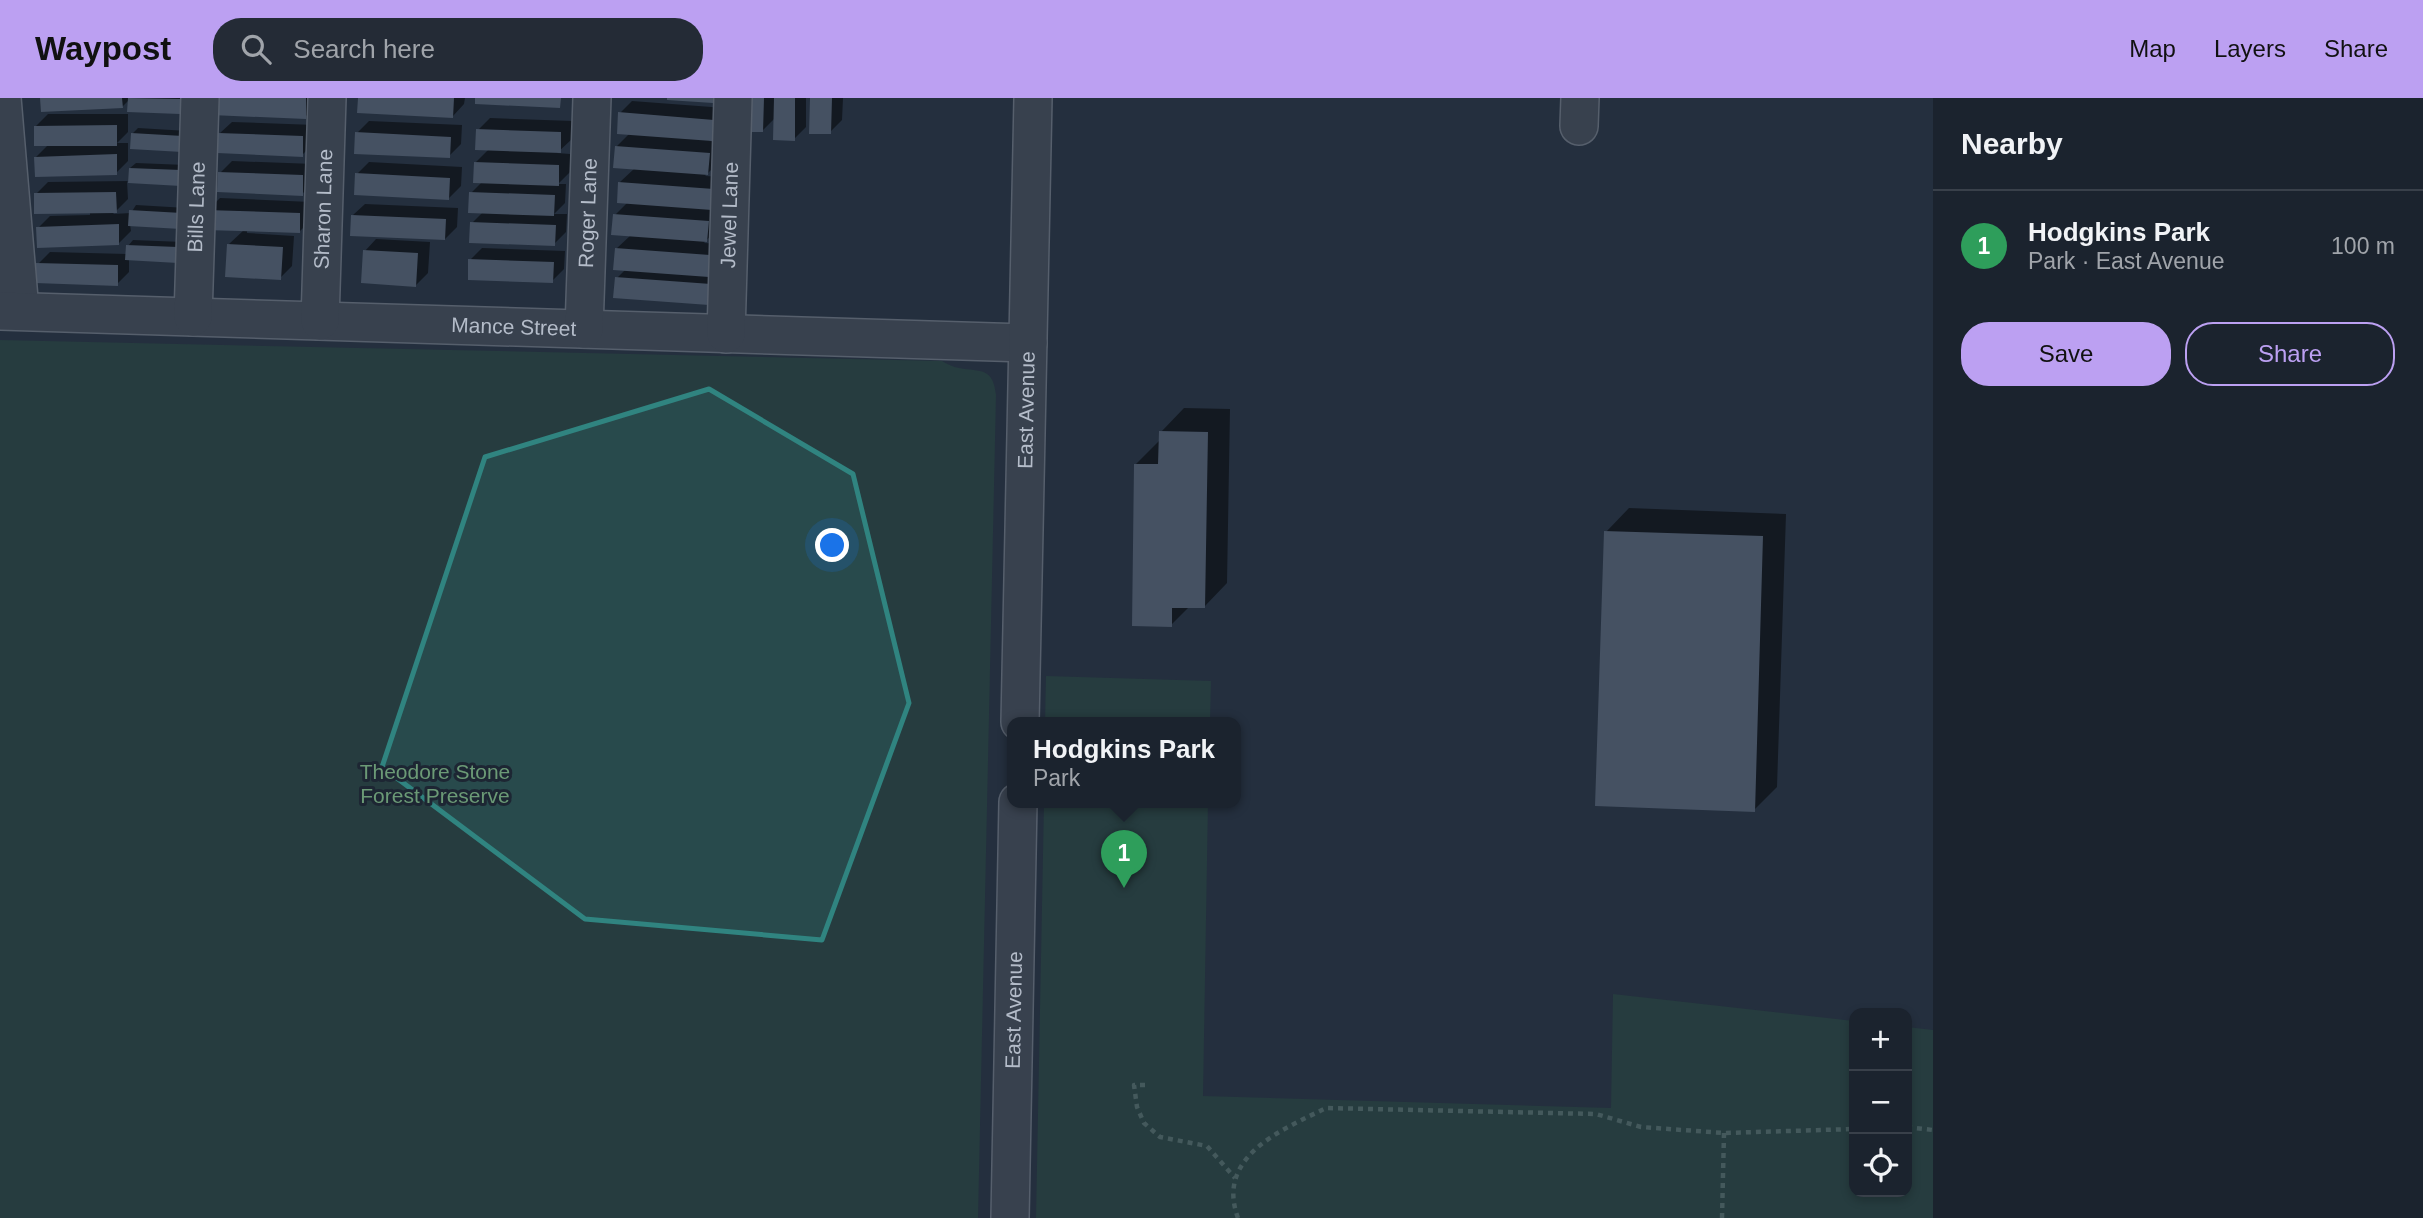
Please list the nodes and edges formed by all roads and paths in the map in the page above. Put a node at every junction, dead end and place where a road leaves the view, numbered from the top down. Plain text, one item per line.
1 (2, 98) edge
2 (200, 98) edge
3 (327, 98) edge
4 (592, 98) edge
5 (733, 98) edge
6 (1033, 98) edge
7 (10, 311) edge
8 (193, 317) junction
9 (320, 321) junction
10 (584, 329) junction
11 (726, 334) junction
12 (1028, 343) junction
13 (1020, 717) edge
14 (1018, 808) edge
15 (1145, 1085) dead end
16 (1912, 1128) edge
17 (1849, 1129) edge
18 (1933, 1130) edge
19 (1724, 1133) junction
20 (1235, 1178) junction
21 (1010, 1218) edge
22 (1238, 1218) edge
23 (1723, 1218) edge

1 - 7 street
2 - 8 street, Bills Lane
3 - 9 street, Sharon Lane
4 - 10 street, Roger Lane
5 - 11 street, Jewel Lane
6 - 12 street, East Avenue
7 - 8 street, Mance Street
8 - 9 street, Mance Street
9 - 10 street, Mance Street
10 - 11 street, Mance Street
11 - 12 street, Mance Street
12 - 13 street, East Avenue
14 - 21 street, East Avenue
15 - 20 path
16 - 18 path
17 - 19 path
19 - 20 path
19 - 23 path
20 - 22 path

